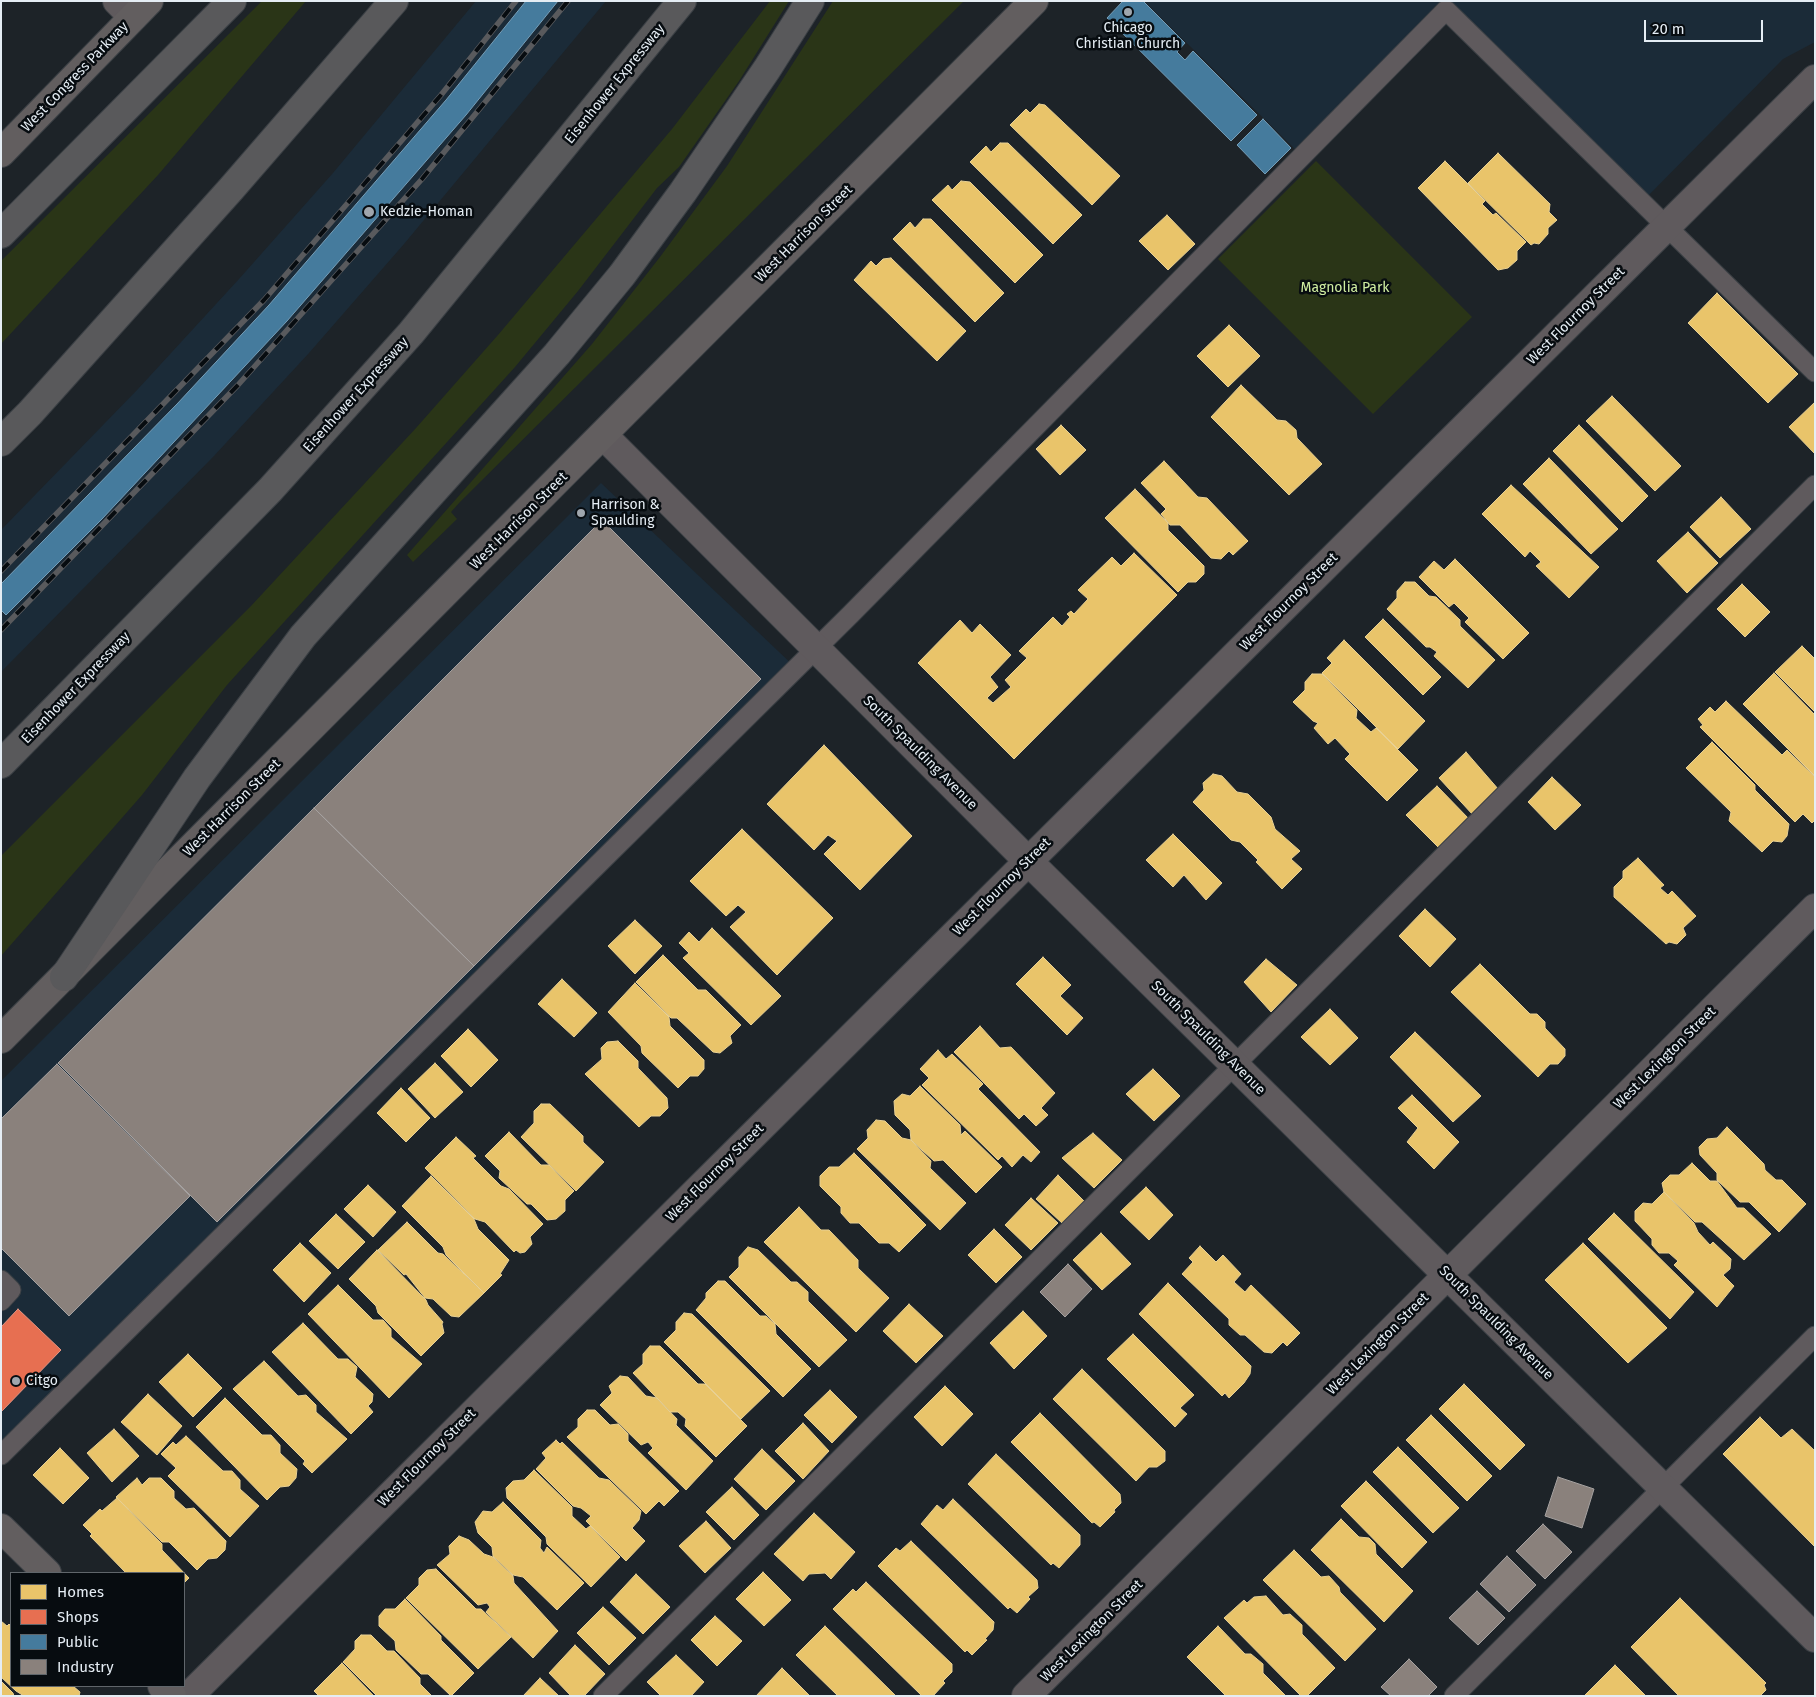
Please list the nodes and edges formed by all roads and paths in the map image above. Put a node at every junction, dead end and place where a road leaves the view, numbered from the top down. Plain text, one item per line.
1 (232, 1) edge
2 (394, 1) edge
3 (682, 1) edge
4 (810, 1) edge
5 (1034, 1) edge
6 (133, 7) edge
7 (1815, 79) edge
8 (1, 153) edge
9 (1667, 226) junction
10 (1, 234) edge
11 (1815, 372) edge
12 (604, 436) junction
13 (1, 442) edge
14 (1815, 485) edge
15 (816, 649) junction
16 (1, 764) edge
17 (1028, 861) junction
18 (1815, 908) edge
19 (64, 977) junction
20 (1, 1039) edge
21 (1235, 1065) junction
22 (1448, 1275) junction
23 (1, 1280) edge
24 (1, 1300) edge
25 (1815, 1336) edge
26 (1, 1455) edge
27 (1663, 1487) junction
28 (1, 1528) edge
29 (46, 1572) edge
30 (1815, 1638) edge
31 (163, 1687) edge
32 (172, 1696) edge
33 (189, 1696) edge
34 (603, 1696) edge
35 (1026, 1696) edge
36 (1454, 1696) edge

1 - 10 highway
2 - 13 highway
3 - 16 highway, Eisenhower Expressway
4 - 19 highway
5 - 12 street, West Harrison Street
6 - 8 street, West Congress Parkway
7 - 9 street, West Flournoy Street
9 - 11 lane
9 - 15 lane
9 - 17 street, West Flournoy Street
12 - 15 street, South Spaulding Avenue
12 - 19 street, West Harrison Street
14 - 21 lane
15 - 17 street, South Spaulding Avenue
15 - 26 lane
17 - 21 street, South Spaulding Avenue
17 - 33 street, West Flournoy Street
18 - 22 street, West Lexington Street
19 - 20 street, West Harrison Street
21 - 22 street, South Spaulding Avenue
21 - 34 lane
22 - 27 street, South Spaulding Avenue
22 - 35 street, West Lexington Street
23 - 24 lane
25 - 27 lane
27 - 30 street, South Spaulding Avenue
27 - 36 lane
28 - 29 street
31 - 32 street

